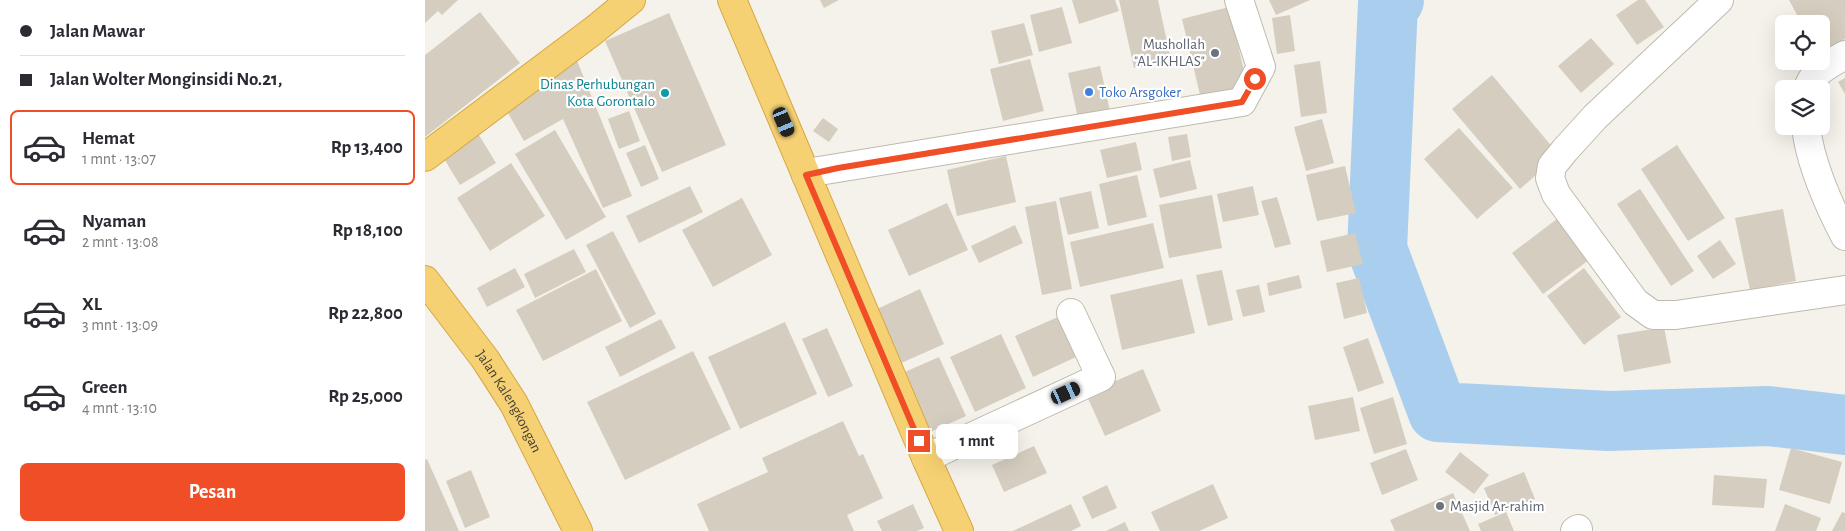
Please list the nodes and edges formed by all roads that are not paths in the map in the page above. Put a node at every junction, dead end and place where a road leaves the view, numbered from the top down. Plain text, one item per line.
1 (631, 0) edge
2 (732, 0) edge
3 (1239, 0) edge
4 (1719, 0) edge
5 (1845, 55) edge
6 (1812, 80) edge
7 (1808, 135) edge
8 (425, 156) edge
9 (806, 175) junction
10 (1845, 236) edge
11 (425, 280) edge
12 (1845, 290) edge
13 (1071, 313) dead end
14 (926, 458) junction
15 (578, 531) edge
16 (959, 531) edge

1 - 8 highway
2 - 9 highway
3 - 9 street
4 - 12 street
5 - 6 street
7 - 10 street
9 - 14 highway
11 - 15 highway, Jalan Kalengkongan
13 - 14 street
14 - 16 highway

